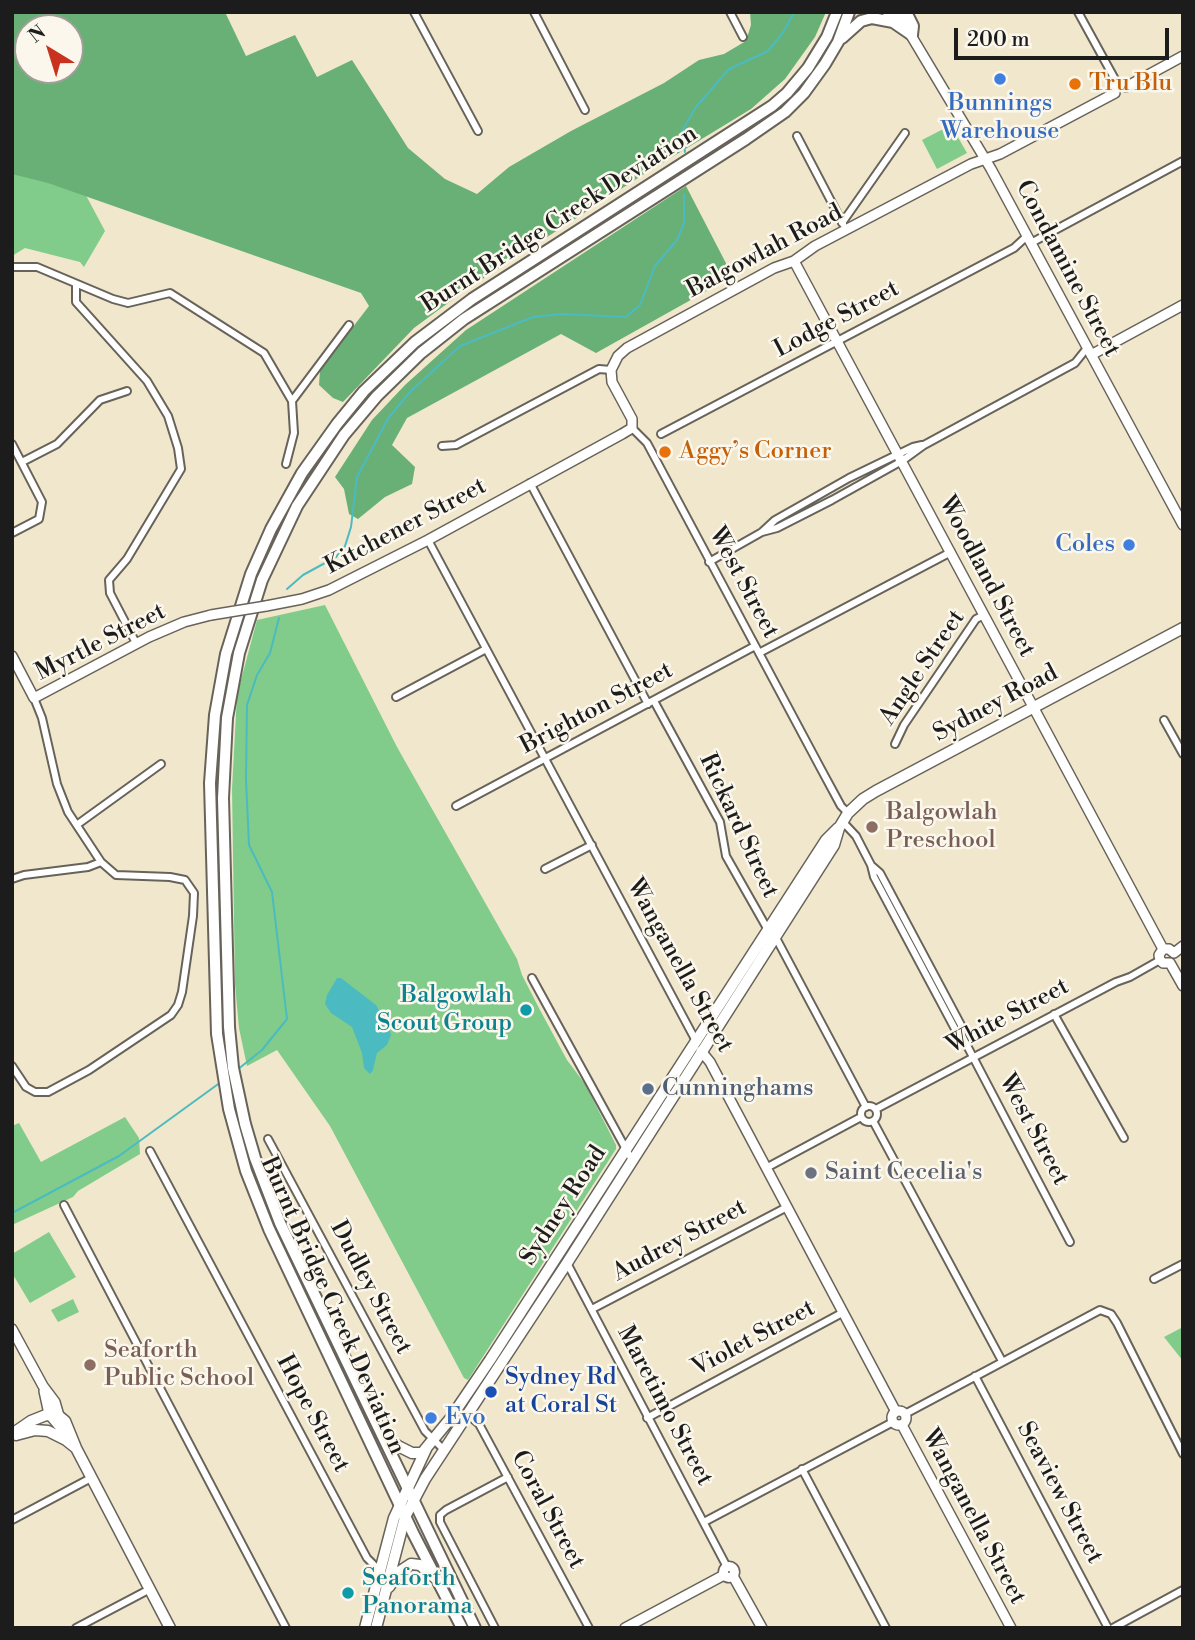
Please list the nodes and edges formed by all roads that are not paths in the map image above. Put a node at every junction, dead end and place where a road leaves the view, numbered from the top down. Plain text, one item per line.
1 (414, 12) edge
2 (534, 12) edge
3 (730, 12) edge
4 (837, 12) edge
5 (849, 12) edge
6 (887, 12) edge
7 (897, 12) edge
8 (906, 12) edge
9 (1078, 12) edge
10 (912, 35) junction
11 (743, 37) dead end
12 (838, 42) junction
13 (1183, 57) edge
14 (1119, 88) junction
15 (585, 110) dead end
16 (478, 131) dead end
17 (905, 133) dead end
18 (797, 136) dead end
19 (985, 159) junction
20 (1183, 161) edge
21 (844, 227) junction
22 (1029, 239) junction
23 (794, 261) junction
24 (12, 267) edge
25 (76, 285) junction
26 (1183, 306) edge
27 (349, 324) dead end
28 (837, 342) junction
29 (1089, 351) junction
30 (611, 370) junction
31 (127, 391) dead end
32 (292, 401) junction
33 (632, 428) junction
34 (662, 434) dead end
35 (12, 444) edge
36 (442, 446) dead end
37 (900, 458) junction
38 (22, 462) junction
39 (286, 464) dead end
40 (530, 483) junction
41 (1183, 525) edge
42 (12, 533) edge
43 (428, 540) junction
44 (951, 552) junction
45 (709, 562) junction
46 (984, 615) junction
47 (184, 622) joint
48 (1183, 628) edge
49 (136, 643) junction
50 (486, 649) junction
51 (757, 649) junction
52 (12, 656) edge
53 (396, 696) dead end
54 (34, 698) junction
55 (651, 702) junction
56 (1034, 708) junction
57 (1164, 720) dead end
58 (895, 744) dead end
59 (1183, 754) edge
60 (545, 759) junction
61 (161, 764) dead end
62 (456, 806) dead end
63 (843, 821) junction
64 (78, 824) junction
65 (592, 845) junction
66 (101, 862) junction
67 (545, 869) dead end
68 (12, 879) edge
69 (771, 933) junction
70 (1183, 946) edge
71 (1163, 949) junction
72 (1174, 953) junction
73 (1160, 960) junction
74 (1170, 963) junction
75 (532, 978) dead end
76 (1183, 986) edge
77 (1054, 1014) junction
78 (695, 1041) junction
79 (701, 1051) junction
80 (973, 1057) junction
81 (12, 1066) edge
82 (866, 1107) junction
83 (876, 1109) junction
84 (861, 1116) junction
85 (873, 1121) junction
86 (1124, 1138) dead end
87 (268, 1139) dead end
88 (626, 1150) junction
89 (150, 1151) dead end
90 (632, 1160) junction
91 (766, 1168) junction
92 (64, 1205) dead end
93 (787, 1207) junction
94 (1070, 1242) dead end
95 (556, 1256) junction
96 (567, 1263) junction
97 (1183, 1265) edge
98 (1154, 1279) dead end
99 (592, 1310) junction
100 (842, 1313) junction
101 (12, 1329) edge
102 (1002, 1361) junction
103 (975, 1376) junction
104 (467, 1414) junction
105 (55, 1418) junction
106 (648, 1418) junction
107 (899, 1418) junction
108 (42, 1430) junction
109 (382, 1433) junction
110 (12, 1435) edge
111 (66, 1440) junction
112 (430, 1443) junction
113 (76, 1448) junction
114 (444, 1450) junction
115 (1183, 1454) edge
116 (802, 1469) junction
117 (508, 1477) junction
118 (91, 1478) junction
119 (407, 1486) junction
120 (414, 1499) junction
121 (399, 1504) junction
122 (405, 1517) junction
123 (12, 1520) edge
124 (704, 1522) junction
125 (728, 1573) junction
126 (384, 1575) junction
127 (435, 1578) junction
128 (150, 1589) junction
129 (1183, 1590) edge
130 (384, 1596) junction
131 (76, 1628) edge
132 (170, 1628) edge
133 (286, 1628) edge
134 (365, 1628) edge
135 (376, 1628) edge
136 (462, 1628) edge
137 (475, 1628) edge
138 (495, 1628) edge
139 (589, 1628) edge
140 (625, 1628) edge
141 (762, 1628) edge
142 (886, 1628) edge
143 (1011, 1628) edge
144 (1110, 1628) edge

1 - 16 street
2 - 15 street
3 - 11 street
4 - 121 highway, Burnt Bridge Creek Deviation
5 - 12 highway, Burnt Bridge Creek Deviation
6 - 10 street, Condamine Street
7 - 10 street, Condamine Street
8 - 10 highway
9 - 14 street
10 - 12 highway
10 - 19 street, Condamine Street
12 - 109 highway, Burnt Bridge Creek Deviation
13 - 14 street, Balgowlah Road
14 - 19 street, Balgowlah Road
17 - 21 street
18 - 21 street
19 - 21 street, Balgowlah Road
19 - 22 street, Condamine Street
20 - 22 street, Lodge Street
21 - 23 street, Balgowlah Road
22 - 28 street, Lodge Street
22 - 29 street, Condamine Street
23 - 28 street, Woodland Street
23 - 30 street, Balgowlah Road
24 - 25 street
25 - 32 street
25 - 49 street
26 - 29 street
27 - 32 street
28 - 34 street, Lodge Street
28 - 37 street, Woodland Street
29 - 37 street
29 - 41 street, Condamine Street
30 - 33 street, West Street
30 - 36 street
31 - 38 street
32 - 39 street
33 - 40 street, Kitchener Street
33 - 45 street, West Street
35 - 38 street
37 - 44 street, Woodland Street
37 - 45 street
38 - 42 street
40 - 43 street, Kitchener Street
40 - 55 street, Rickard Street
43 - 47 street, Kitchener Street, bridge
43 - 50 street, Wanganella Street
44 - 46 street, Woodland Street
44 - 51 street, Brighton Street
45 - 51 street, West Street
46 - 56 street, Woodland Street
46 - 58 street, Angle Street
47 - 49 street, Myrtle Street
48 - 56 main road, Sydney Road
49 - 54 street, Myrtle Street
50 - 53 street
50 - 60 street, Wanganella Street
51 - 55 street, Brighton Street
51 - 63 street, West Street
52 - 54 street
54 - 64 street
55 - 60 street, Brighton Street
55 - 69 street, Rickard Street
56 - 63 main road, Sydney Road
56 - 71 street, Woodland Street
57 - 59 street
60 - 62 street, Brighton Street
60 - 65 street, Wanganella Street
61 - 64 street
63 - 69 main road, Sydney Road
63 - 80 street, West Street
64 - 66 street
65 - 67 street
65 - 78 street, Wanganella Street
66 - 68 street
66 - 81 street
69 - 78 main road, Sydney Road
69 - 79 main road, Sydney Road
69 - 82 street
70 - 72 street
71 - 72 street
71 - 73 street
72 - 74 street
73 - 74 street
73 - 77 street, White Street
74 - 76 street
75 - 88 street
77 - 80 street, White Street
77 - 86 street
78 - 79 street, Wanganella Street
78 - 88 main road, Sydney Road
79 - 90 main road, Sydney Road
79 - 91 street, Wanganella Street
80 - 83 street, White Street
80 - 94 street, West Street
82 - 83 street
82 - 84 street
83 - 85 street
84 - 85 street
84 - 91 street
85 - 102 street
87 - 112 street, Dudley Street
88 - 90 street
88 - 95 main road, Sydney Road
89 - 126 street, Hope Street
90 - 96 main road, Sydney Road
91 - 93 street, Wanganella Street
92 - 133 street
93 - 99 street, Audrey Street
93 - 100 street, Wanganella Street
95 - 96 main road
95 - 112 main road, Sydney Road
96 - 99 street, Maretimo Street
96 - 104 main road, Sydney Road
97 - 98 street
99 - 106 street, Maretimo Street
100 - 106 street, Violet Street
100 - 107 street, Wanganella Street
101 - 105 street
102 - 103 street
102 - 115 street
103 - 107 street
103 - 144 street, Seaview Street
104 - 114 main road, Sydney Road
104 - 117 street, Coral Street
105 - 108 main road
105 - 110 main road
105 - 111 street
105 - 113 main road
106 - 124 street, Maretimo Street
107 - 116 street
107 - 143 street, Wanganella Street
108 - 110 main road
108 - 111 main road
109 - 112 main road
109 - 119 highway, Burnt Bridge Creek Deviation
111 - 113 main road
112 - 114 street, Dudley Street
112 - 119 main road, Sydney Road
113 - 118 main road
114 - 120 main road, Sydney Road
116 - 124 street
116 - 142 street
117 - 138 street
117 - 139 street, Coral Street
118 - 123 street
118 - 128 main road
119 - 120 highway, Burnt Bridge Creek Deviation
119 - 121 main road, Sydney Road
120 - 122 main road, Sydney Road
120 - 137 highway, Burnt Bridge Creek Deviation
121 - 122 highway, Burnt Bridge Creek Deviation
121 - 126 main road, Sydney Road
122 - 126 main road, Sydney Road
122 - 127 highway, Burnt Bridge Creek Deviation
124 - 125 street, Maretimo Street
125 - 140 street
125 - 141 street, Maretimo Street
126 - 130 main road, Sydney Road
126 - 134 main road, Sydney Road
127 - 130 main road
127 - 136 highway, Burnt Bridge Creek Deviation
128 - 131 street
128 - 132 main road
129 - 144 street
130 - 135 main road, Sydney Road

